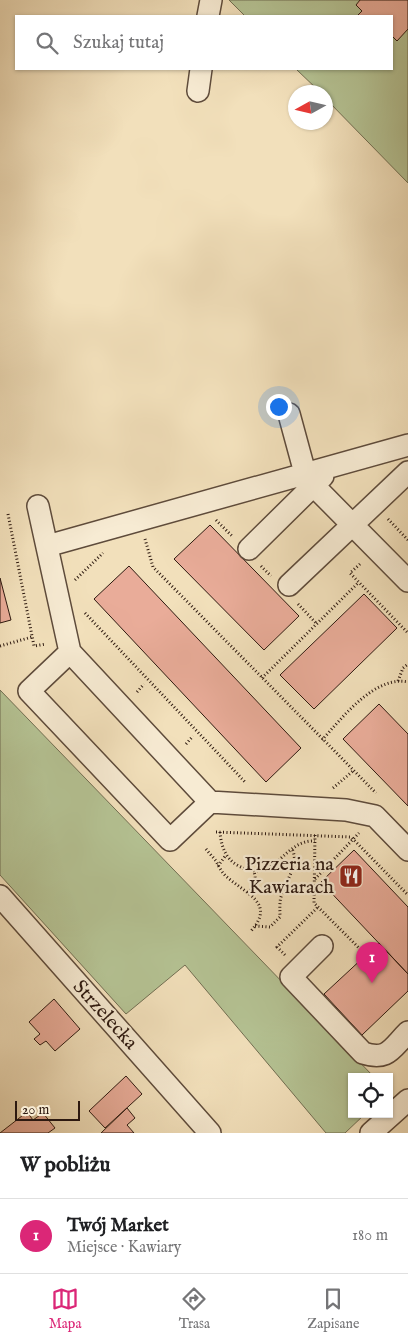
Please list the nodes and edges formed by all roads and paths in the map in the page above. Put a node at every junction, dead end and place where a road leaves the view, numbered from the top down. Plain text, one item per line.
1 (211, 0) edge
2 (208, 15) edge
3 (201, 70) edge
4 (198, 91) dead end
5 (290, 414) dead end
6 (408, 444) edge
7 (408, 472) edge
8 (310, 479) junction
9 (38, 506) dead end
10 (8, 514) dead end
11 (385, 516) dead end
12 (207, 522) dead end
13 (353, 526) junction
14 (154, 536) dead end
15 (145, 539) junction
16 (408, 539) edge
17 (137, 541) dead end
18 (47, 546) junction
19 (106, 550) dead end
20 (247, 550) junction
21 (364, 560) dead end
22 (408, 581) edge
23 (359, 582) junction
24 (71, 584) dead end
25 (286, 588) junction
26 (79, 608) dead end
27 (317, 624) junction
28 (408, 633) edge
29 (32, 637) junction
30 (48, 644) dead end
31 (0, 646) edge
32 (70, 652) junction
33 (408, 664) edge
34 (262, 678) junction
35 (398, 681) junction
36 (408, 682) edge
37 (144, 684) dead end
38 (137, 692) dead end
39 (194, 736) dead end
40 (322, 740) junction
41 (186, 744) dead end
42 (353, 771) junction
43 (242, 778) dead end
44 (330, 791) dead end
45 (381, 798) dead end
46 (210, 802) junction
47 (363, 829) dead end
48 (315, 836) junction
49 (354, 839) junction
50 (315, 841) junction
51 (206, 849) dead end
52 (292, 849) junction
53 (408, 850) edge
54 (226, 855) junction
55 (218, 866) junction
56 (254, 872) junction
57 (315, 880) junction
58 (248, 893) junction
59 (408, 895) edge
60 (0, 896) edge
61 (318, 907) junction
62 (256, 926) junction
63 (251, 931) dead end
64 (322, 946) dead end
65 (362, 952) dead end
66 (289, 958) dead end
67 (408, 1032) edge
68 (408, 1100) edge
69 (210, 1133) edge
70 (371, 1133) edge

1 - 2 street
3 - 4 street
5 - 8 street
6 - 8 street
7 - 13 street
8 - 13 street
8 - 18 street
8 - 20 street
9 - 18 street
10 - 29 path
11 - 16 path
12 - 20 path
13 - 22 street
13 - 25 street
14 - 15 path
15 - 17 path
15 - 34 path
18 - 32 street
19 - 24 path
20 - 25 path
21 - 23 path
23 - 27 path
23 - 28 path
25 - 27 path
26 - 43 path
27 - 34 path
29 - 30 path
29 - 31 path
32 - 46 street
32 - 46 street
33 - 35 path
34 - 40 path
35 - 36 path
35 - 40 path
37 - 38 path
39 - 41 path
40 - 42 path
42 - 44 path
42 - 45 path
46 - 53 street
47 - 49 path
48 - 49 path
48 - 50 path
48 - 54 path
49 - 57 path
49 - 59 path
50 - 52 path
50 - 57 path
51 - 55 path
52 - 56 path
52 - 62 path
54 - 55 path
54 - 56 path
55 - 58 path
56 - 58 path
57 - 61 path
58 - 62 path
60 - 69 street, Strzelecka
61 - 65 path
61 - 66 path
62 - 63 path
64 - 67 street
68 - 70 street

